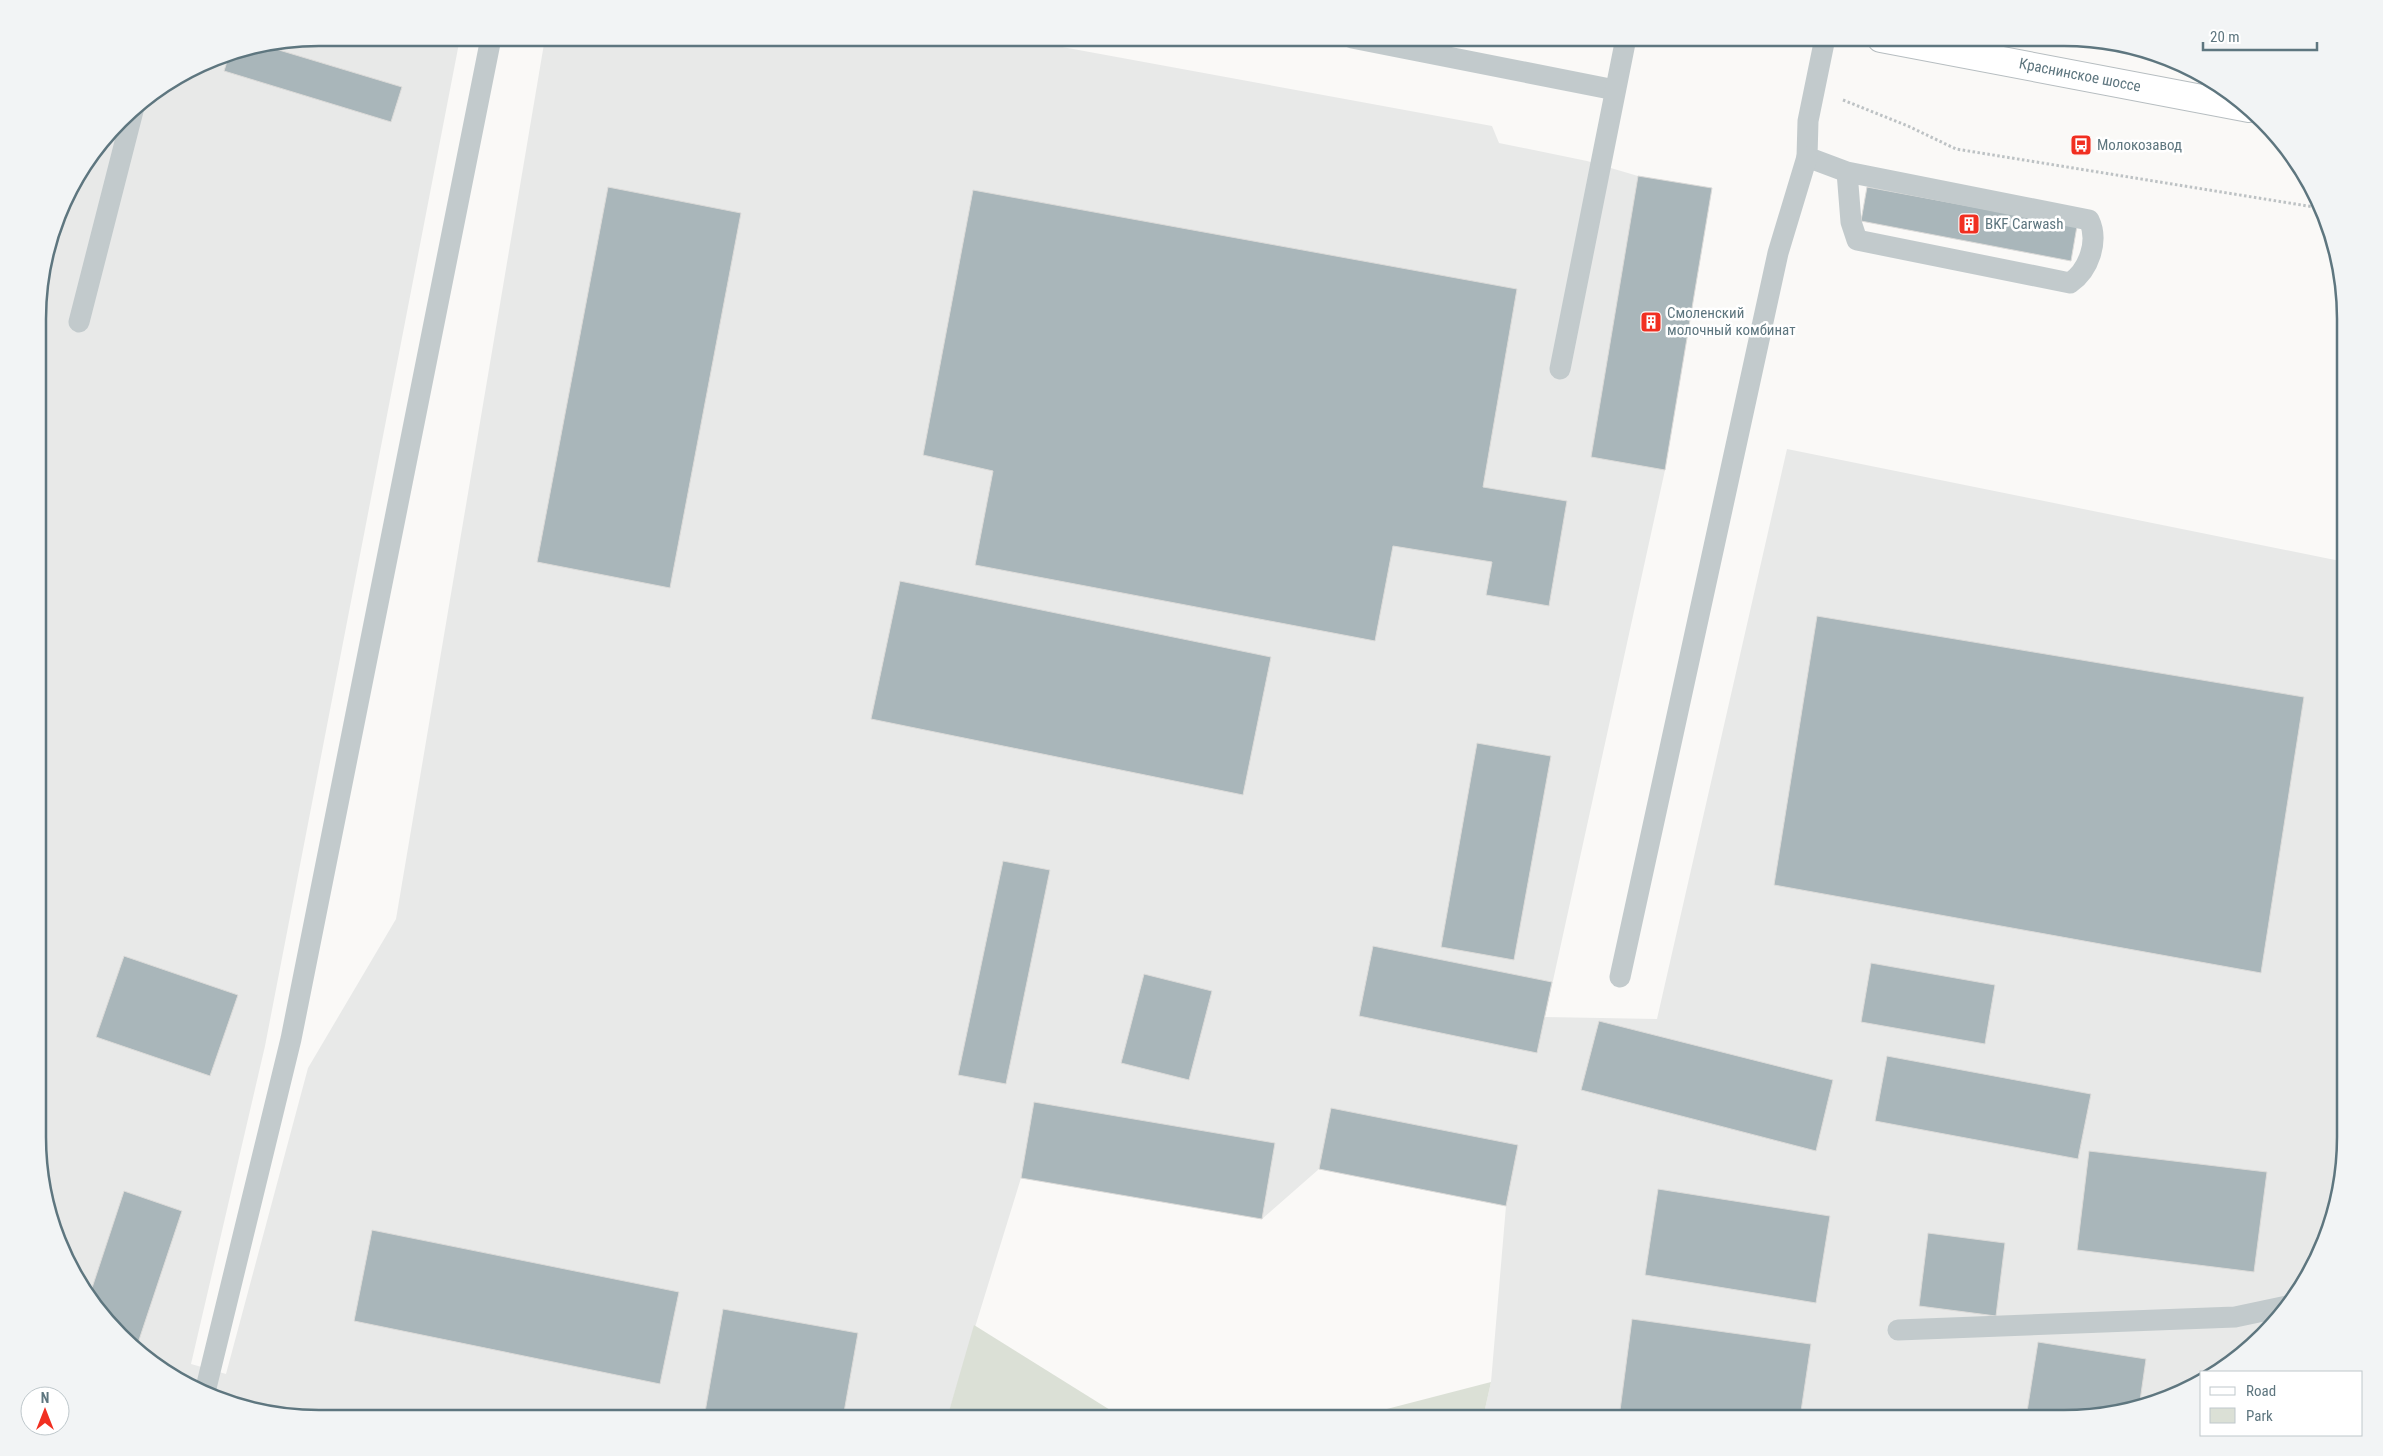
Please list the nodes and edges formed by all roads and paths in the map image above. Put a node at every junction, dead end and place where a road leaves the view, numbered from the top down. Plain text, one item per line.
1 (488, 46) edge
2 (1392, 46) edge
3 (1624, 46) edge
4 (1823, 46) edge
5 (1968, 46) edge
6 (1990, 48) edge
7 (1615, 90) junction
8 (1814, 94) junction
9 (2231, 104) edge
10 (130, 122) edge
11 (1807, 157) junction
12 (1847, 172) junction
13 (2313, 207) edge
14 (79, 322) dead end
15 (1560, 369) dead end
16 (1620, 977) dead end
17 (2276, 1308) edge
18 (1898, 1330) dead end
19 (206, 1385) edge

1 - 19 lane
2 - 7 lane
3 - 7 lane
4 - 8 lane
5 - 6 main road, Краснинское шоссе
6 - 9 main road, Краснинское шоссе
7 - 15 lane
8 - 11 lane
8 - 13 path
10 - 14 lane
11 - 12 lane
11 - 16 lane
12 - 12 lane
17 - 18 lane

